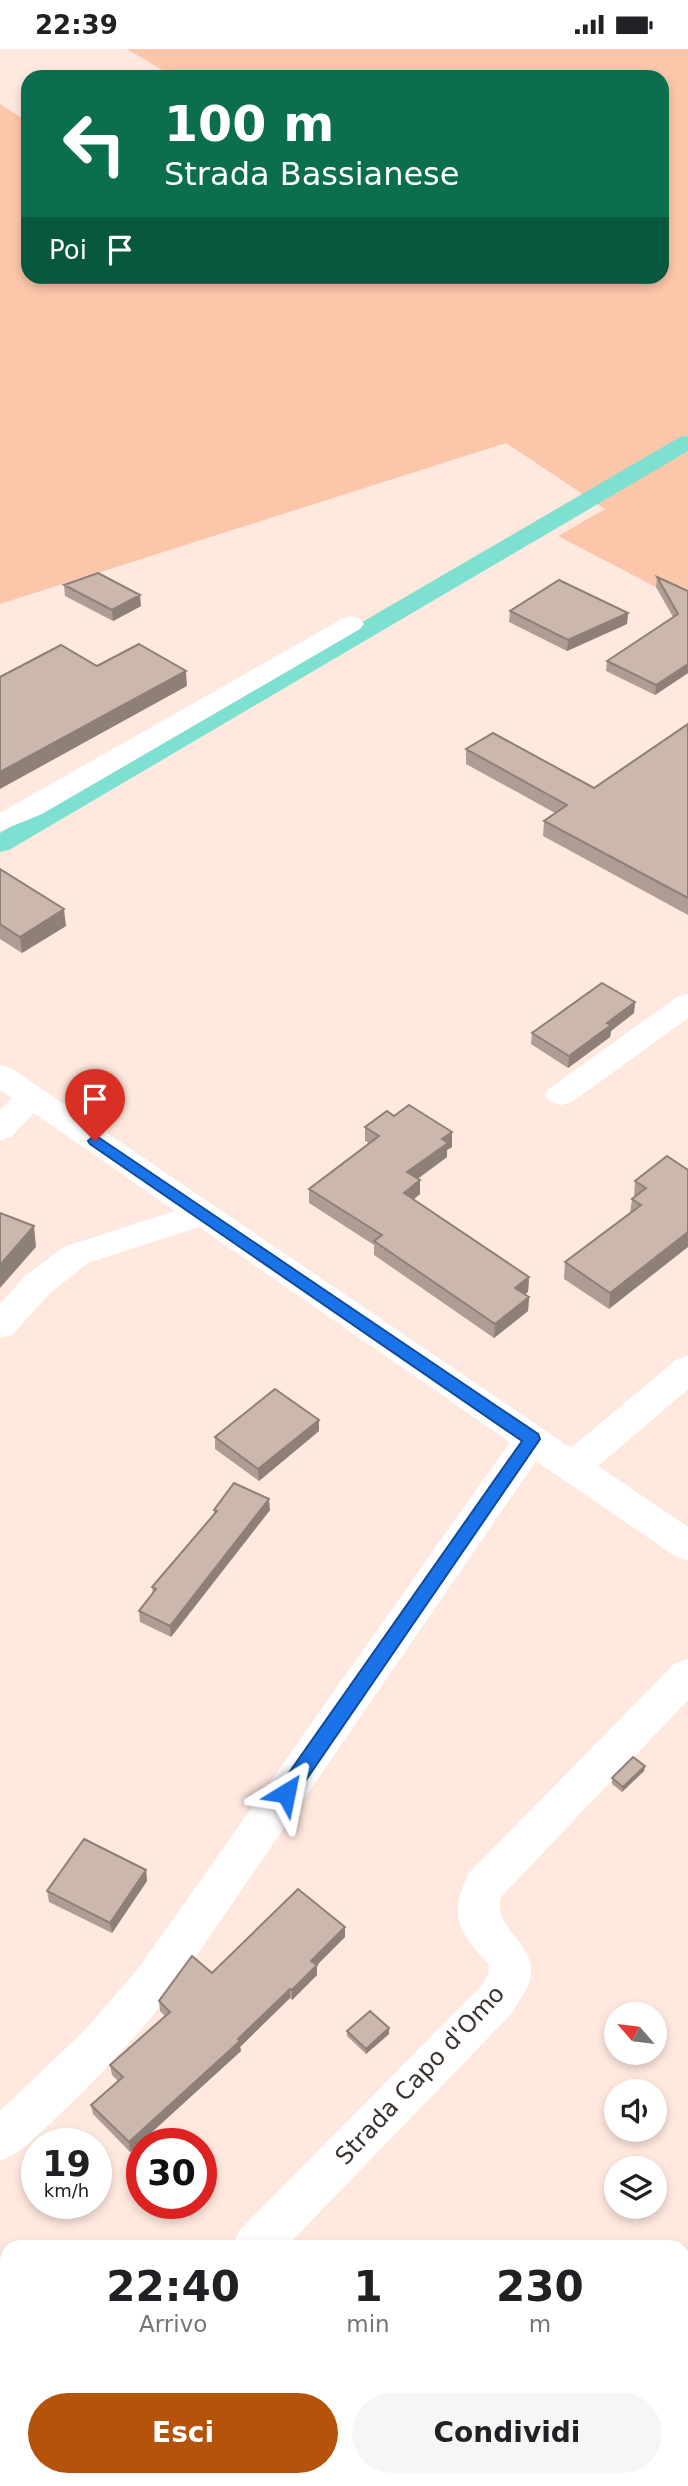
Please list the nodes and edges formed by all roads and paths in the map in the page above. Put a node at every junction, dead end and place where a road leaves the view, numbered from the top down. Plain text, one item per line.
1 (351, 624) dead end
2 (0, 823) edge
3 (688, 1004) edge
4 (0, 1075) edge
5 (561, 1095) dead end
6 (31, 1097) junction
7 (0, 1129) edge
8 (203, 1214) junction
9 (0, 1326) edge
10 (688, 1369) edge
11 (532, 1439) junction
12 (573, 1467) junction
13 (688, 1546) edge
14 (688, 1675) edge
15 (0, 2140) edge
16 (262, 2240) edge

1 - 2 street
3 - 5 street
4 - 6 street
6 - 7 street
6 - 8 street
8 - 9 street
8 - 11 street
10 - 12 street
11 - 12 street
11 - 15 street
12 - 13 street
14 - 16 street, Strada Capo d'Omo

